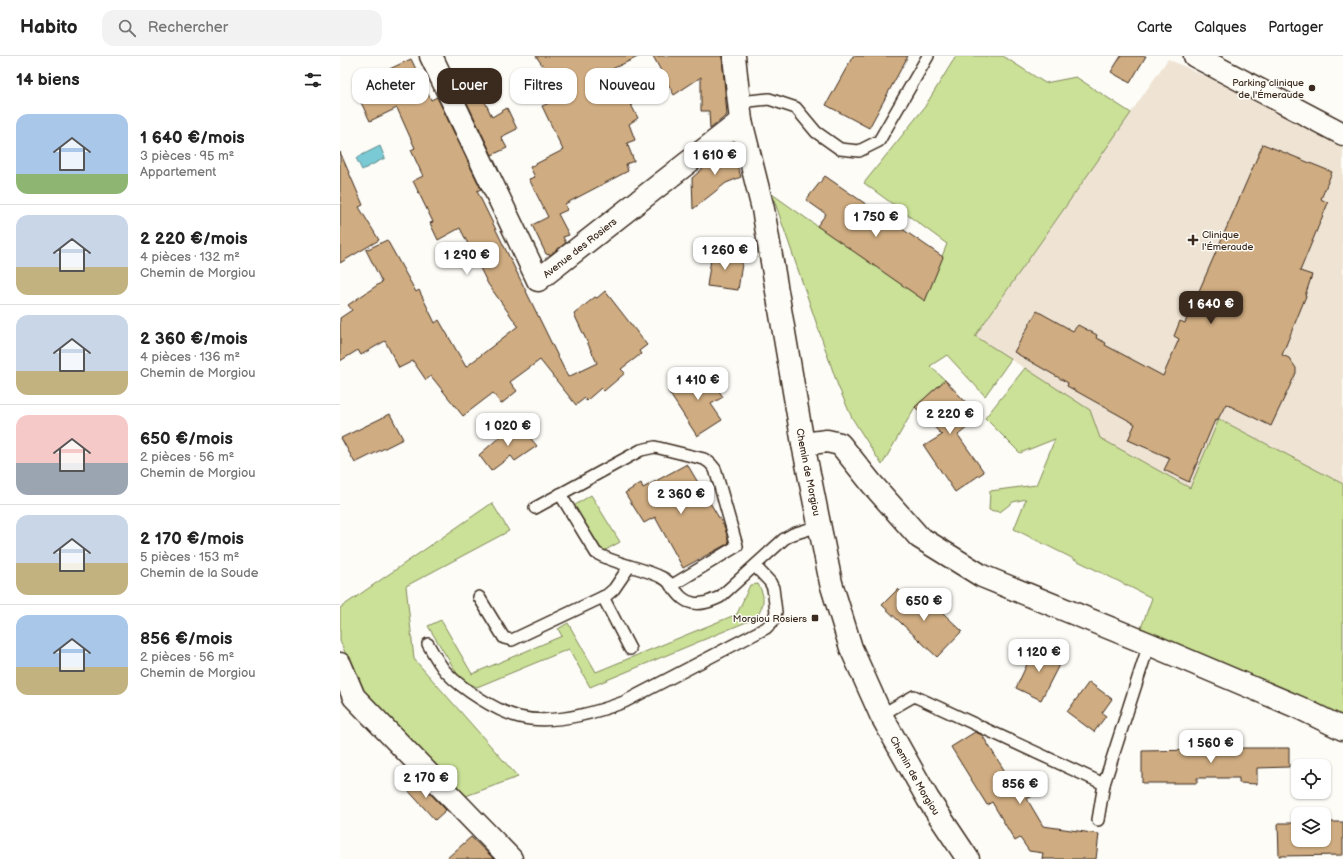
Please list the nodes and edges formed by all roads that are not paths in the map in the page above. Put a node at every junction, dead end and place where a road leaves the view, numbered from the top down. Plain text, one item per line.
1 (431, 56) edge
2 (734, 56) edge
3 (928, 56) edge
4 (1194, 56) edge
5 (740, 111) junction
6 (1343, 134) edge
7 (803, 444) junction
8 (560, 494) junction
9 (535, 508) dead end
10 (819, 526) junction
11 (755, 566) junction
12 (629, 567) junction
13 (671, 586) junction
14 (478, 597) dead end
15 (603, 597) junction
16 (428, 644) dead end
17 (1149, 644) junction
18 (630, 649) dead end
19 (340, 664) edge
20 (881, 715) junction
21 (1343, 729) edge
22 (1104, 784) junction
23 (1098, 820) dead end
24 (511, 859) edge
25 (968, 859) edge

1 - 5 street, Avenue des Rosiers
2 - 5 street, Chemin de Morgiou
3 - 5 lane
4 - 6 street
5 - 7 street, Chemin de Morgiou
7 - 10 street, Chemin de Morgiou
7 - 17 street
8 - 9 lane
8 - 12 lane
8 - 13 lane
10 - 11 lane
10 - 20 street, Chemin de Morgiou
11 - 13 lane
11 - 16 lane
12 - 13 lane
12 - 15 lane
14 - 15 lane
15 - 18 lane
17 - 21 street
17 - 22 lane
19 - 24 street
20 - 22 lane
20 - 25 street, Chemin de Morgiou
22 - 23 lane

